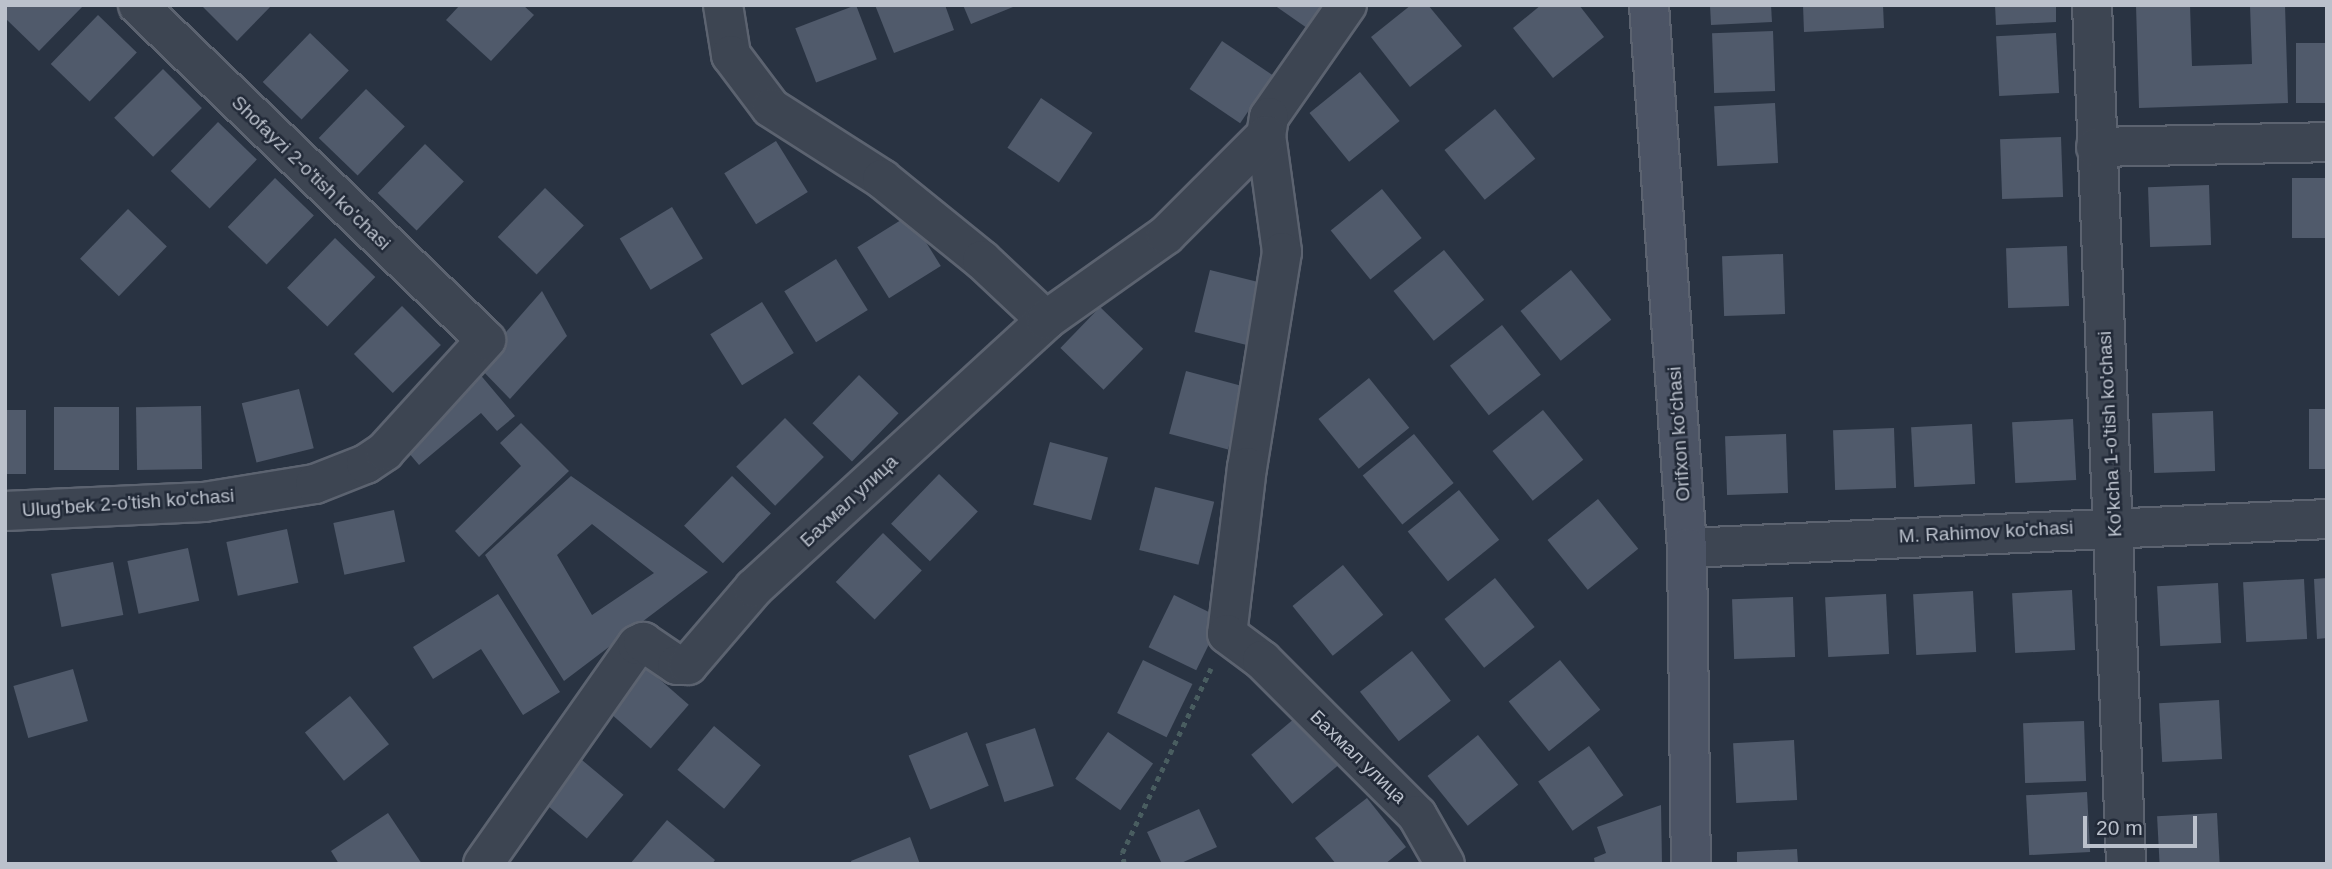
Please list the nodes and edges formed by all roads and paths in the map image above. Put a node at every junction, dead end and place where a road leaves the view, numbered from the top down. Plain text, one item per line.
1 (138, 5) edge
2 (723, 5) edge
3 (1347, 5) edge
4 (1649, 5) edge
5 (2092, 5) edge
6 (1266, 135) junction
7 (2327, 142) edge
8 (2096, 147) junction
9 (1046, 320) junction
10 (486, 340) joint
11 (5, 511) edge
12 (2327, 519) edge
13 (2114, 526) junction
14 (1687, 548) junction
15 (1227, 634) junction
16 (483, 864) edge
17 (1124, 864) edge
18 (1445, 864) edge
19 (1691, 864) edge
20 (2126, 864) edge

1 - 10 street, Shofayzi 2-o'tish ko'chasi
2 - 9 street
3 - 6 street
4 - 14 street, Orifxon koʻchasi
5 - 8 street, Ko'kcha 1-o'tish ko'chasi
6 - 9 street, Бахмал улица
6 - 15 street
7 - 8 street
8 - 13 street, Ko'kcha 1-o'tish ko'chasi
9 - 16 street, Бахмал улица
10 - 11 street, Ulug'bek 2-o'tish ko'chasi
12 - 13 street, M. Rahimov ko'chasi
13 - 14 street, M. Rahimov ko'chasi
13 - 20 street, Ko'kcha 1-o'tish ko'chasi
14 - 19 street, Orifxon koʻchasi
15 - 17 path
15 - 18 street, Бахмал улица

